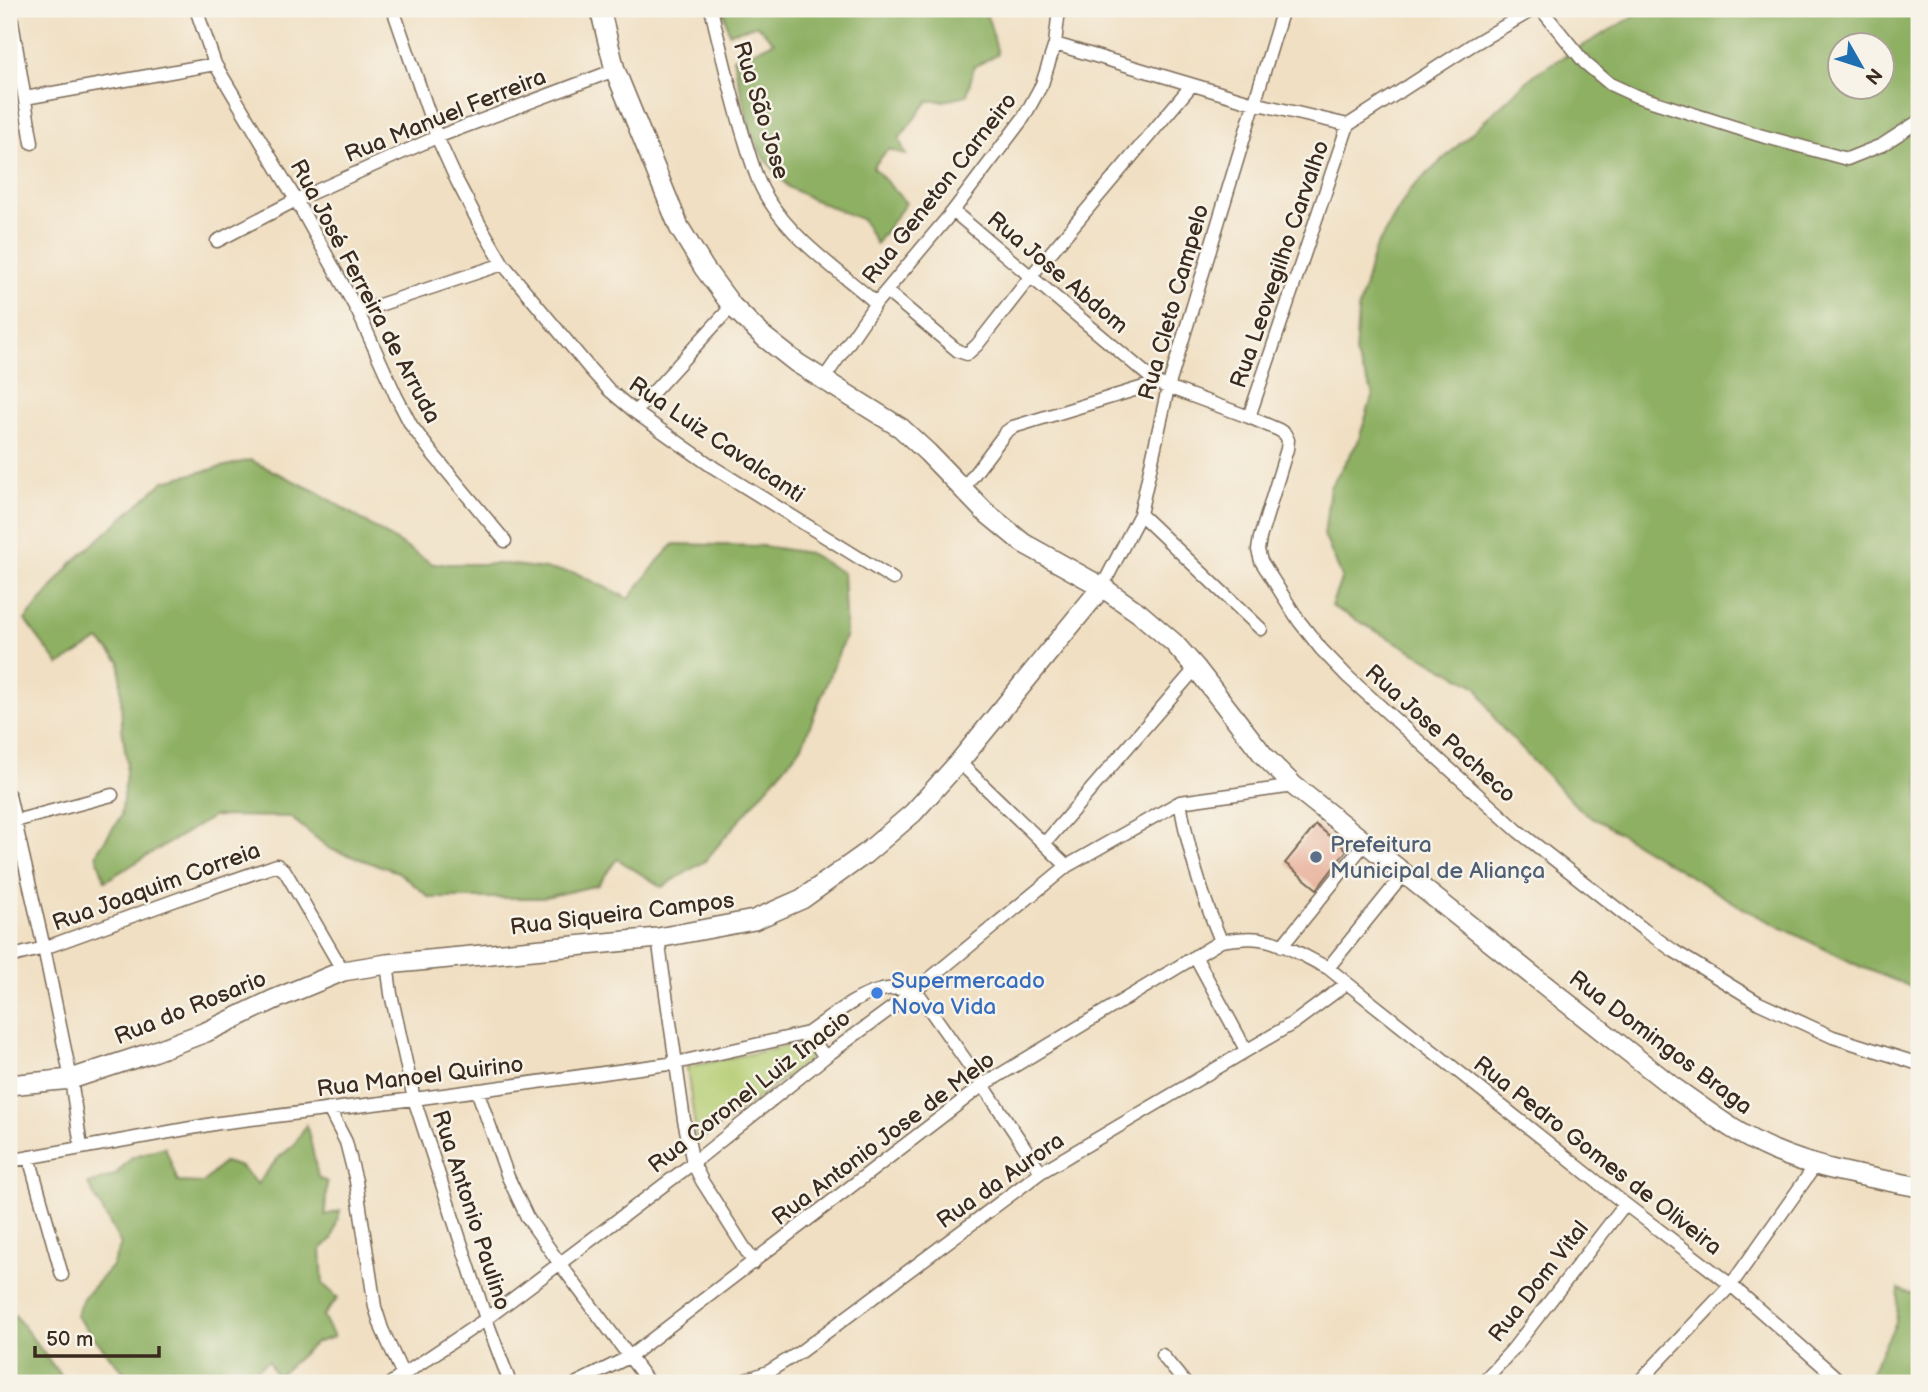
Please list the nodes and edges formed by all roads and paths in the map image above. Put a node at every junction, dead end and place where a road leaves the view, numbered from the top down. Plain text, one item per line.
1 (10, 9) edge
2 (196, 9) edge
3 (393, 9) edge
4 (600, 9) edge
5 (711, 9) edge
6 (1059, 9) edge
7 (1283, 9) edge
8 (1534, 9) edge
9 (1541, 9) edge
10 (1055, 44) junction
11 (215, 64) junction
12 (615, 70) junction
13 (1191, 86) junction
14 (25, 98) junction
15 (1254, 103) junction
16 (1919, 121) edge
17 (1348, 125) junction
18 (437, 137) junction
19 (32, 143) dead end
20 (296, 200) junction
21 (953, 211) junction
22 (218, 241) dead end
23 (503, 264) junction
24 (1031, 276) junction
25 (886, 290) junction
26 (876, 303) junction
27 (732, 306) junction
28 (358, 312) junction
29 (823, 380) junction
30 (1163, 386) junction
31 (635, 412) junction
32 (1249, 417) junction
33 (963, 489) junction
34 (1140, 514) junction
35 (505, 541) dead end
36 (893, 579) dead end
37 (1102, 587) junction
38 (1261, 629) dead end
39 (1196, 668) junction
40 (959, 762) junction
41 (1294, 786) junction
42 (9, 795) edge
43 (112, 795) dead end
44 (1180, 802) junction
45 (12, 821) edge
46 (1366, 842) junction
47 (1044, 844) junction
48 (1067, 866) junction
49 (1404, 874) junction
50 (658, 938) junction
51 (1221, 941) junction
52 (1282, 946) junction
53 (44, 948) junction
54 (1195, 956) junction
55 (9, 957) edge
56 (387, 964) junction
57 (1328, 968) junction
58 (343, 971) junction
59 (1346, 985) junction
60 (916, 990) junction
61 (808, 1033) junction
62 (1246, 1050) junction
63 (825, 1057) junction
64 (676, 1063) junction
65 (1919, 1063) edge
66 (71, 1079) junction
67 (9, 1085) edge
68 (983, 1085) junction
69 (477, 1090) junction
70 (414, 1099) junction
71 (329, 1109) junction
72 (80, 1147) junction
73 (29, 1157) junction
74 (9, 1161) edge
75 (693, 1163) junction
76 (1815, 1166) junction
77 (1041, 1172) junction
78 (1919, 1187) edge
79 (1625, 1204) junction
80 (754, 1263) junction
81 (560, 1264) junction
82 (62, 1275) dead end
83 (1731, 1285) junction
84 (486, 1319) junction
85 (1162, 1355) dead end
86 (629, 1357) junction
87 (403, 1375) junction
88 (1839, 1381) edge
89 (391, 1383) edge
90 (510, 1383) edge
91 (577, 1383) edge
92 (649, 1383) edge
93 (737, 1383) edge
94 (1185, 1383) edge
95 (1482, 1383) edge
96 (1638, 1383) edge

1 - 14 street
2 - 11 street, Rua José Ferreira de Arruda
3 - 18 street, Rua Luiz Cavalcanti
4 - 12 main road, Rua Domingos Braga
5 - 26 street, Rua São Jose
6 - 10 street, Rua Geneton Carneiro
7 - 15 street, Rua Cleto Campelo
8 - 17 street
9 - 16 street
10 - 13 street
10 - 21 street, Rua Geneton Carneiro
11 - 14 street
11 - 20 street, Rua José Ferreira de Arruda
12 - 18 street, Rua Manuel Ferreira
12 - 27 main road, Rua Domingos Braga
13 - 15 street
13 - 24 street
14 - 19 street
15 - 17 street
15 - 30 street, Rua Cleto Campelo
17 - 32 street, Rua Leovegilho Carvalho
18 - 20 street, Rua Manuel Ferreira
18 - 23 street, Rua Luiz Cavalcanti
20 - 22 street, Rua Manuel Ferreira
20 - 28 street, Rua José Ferreira de Arruda
21 - 24 street, Rua Jose Abdom
21 - 25 street, Rua Geneton Carneiro
23 - 28 street
23 - 31 street, Rua Luiz Cavalcanti
24 - 25 street
24 - 30 street, Rua Jose Abdom
25 - 26 street, Rua Geneton Carneiro
26 - 29 street, Rua Geneton Carneiro
27 - 29 main road, Rua Domingos Braga
27 - 31 street
28 - 35 street, Rua José Ferreira de Arruda
29 - 33 main road, Rua Domingos Braga
30 - 32 street, Rua Jose Abdom
30 - 33 street
30 - 34 street, Rua Cleto Campelo
31 - 36 street, Rua Luiz Cavalcanti
32 - 65 street, Rua Jose Pacheco
33 - 37 main road, Rua Domingos Braga
34 - 37 street, Rua Cleto Campelo
34 - 38 street
37 - 39 main road, Rua Domingos Braga
37 - 40 main road, Rua Siqueira Campos
39 - 41 main road, Rua Domingos Braga
39 - 47 street
40 - 47 street
40 - 50 main road, Rua Siqueira Campos
41 - 44 street, Rua Coronel Luiz Inacio
41 - 46 main road, Rua Domingos Braga
42 - 45 street
43 - 45 street
44 - 48 street, Rua Coronel Luiz Inacio
44 - 51 street
45 - 53 street
46 - 49 main road, Rua Domingos Braga
46 - 52 street
47 - 48 street
48 - 60 street, Rua Coronel Luiz Inacio
49 - 57 street
49 - 76 main road, Rua Domingos Braga
50 - 56 main road, Rua Siqueira Campos
50 - 64 street
51 - 52 street, Rua Antonio Jose de Melo
51 - 54 street, Rua Antonio Jose de Melo
52 - 57 street, Rua Antonio Jose de Melo
53 - 55 street, Rua Joaquim Correia
53 - 58 street, Rua Joaquim Correia
53 - 66 street
54 - 62 street
54 - 68 street, Rua Antonio Jose de Melo
56 - 58 main road, Rua do Rosario
56 - 70 street, Rua Antonio Paulino
57 - 59 street, Rua Pedro Gomes de Oliveira
58 - 66 main road, Rua do Rosario
59 - 62 street, Rua da Aurora
59 - 79 street, Rua Pedro Gomes de Oliveira
60 - 61 street
60 - 63 street, Rua Coronel Luiz Inacio
60 - 68 street
61 - 63 street
61 - 64 street, Rua Manoel Quirino
62 - 77 street, Rua da Aurora
63 - 75 street, Rua Coronel Luiz Inacio
64 - 69 street, Rua Manoel Quirino
64 - 75 street
66 - 67 main road, Rua do Rosario
66 - 72 street
68 - 77 street
68 - 80 street, Rua Antonio Jose de Melo
69 - 70 street, Rua Manoel Quirino
69 - 81 street
70 - 71 street, Rua Manoel Quirino
70 - 84 street, Rua Antonio Paulino
71 - 72 street, Rua Manoel Quirino
71 - 87 street
72 - 73 street, Rua Manoel Quirino
73 - 74 street, Rua Manoel Quirino
73 - 82 street
75 - 80 street
75 - 81 street, Rua Coronel Luiz Inacio
76 - 78 main road, Rua Domingos Braga
76 - 83 street
77 - 93 street, Rua da Aurora
79 - 83 street, Rua Pedro Gomes de Oliveira
79 - 95 street, Rua Dom Vital
80 - 86 street, Rua Antonio Jose de Melo
81 - 84 street, Rua Coronel Luiz Inacio
81 - 86 street
83 - 88 street, Rua Pedro Gomes de Oliveira
83 - 96 street
84 - 87 street, Rua Coronel Luiz Inacio
84 - 90 street, Rua Antonio Paulino
85 - 94 street
86 - 91 street
86 - 92 street
87 - 89 street, Rua Coronel Luiz Inacio

